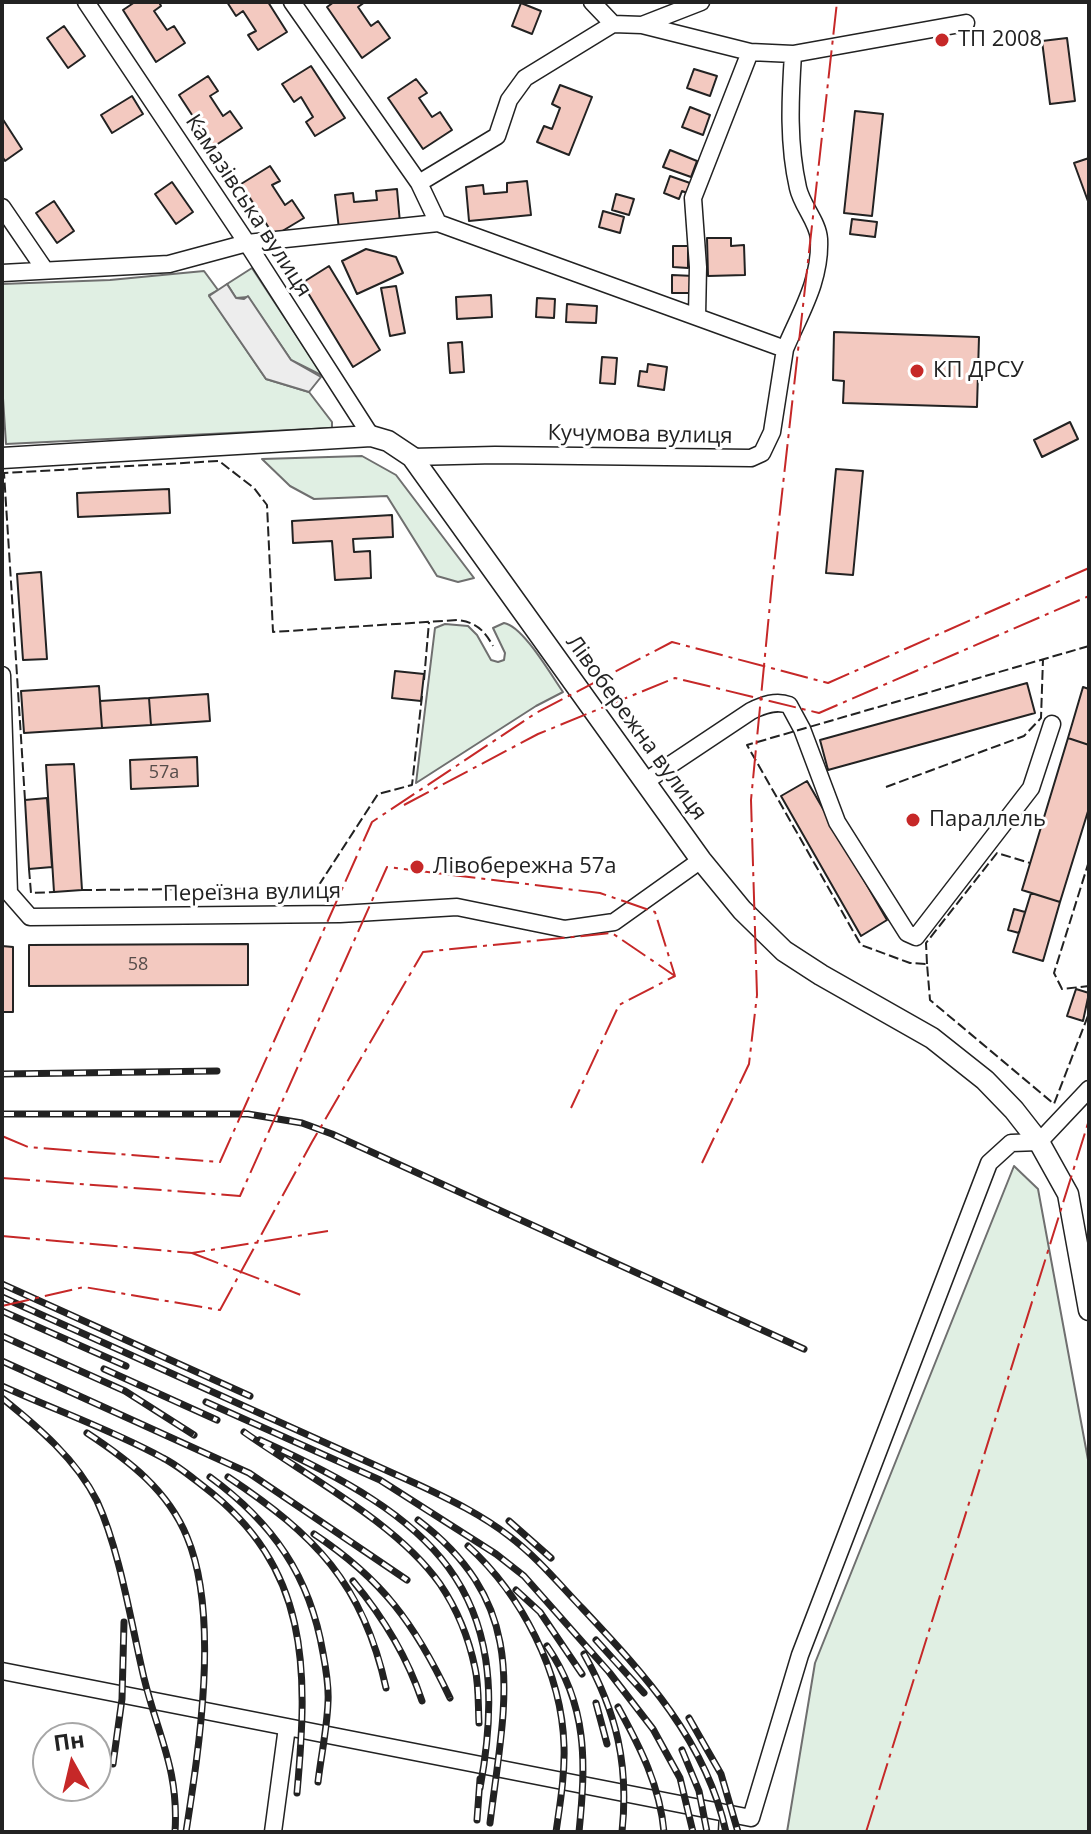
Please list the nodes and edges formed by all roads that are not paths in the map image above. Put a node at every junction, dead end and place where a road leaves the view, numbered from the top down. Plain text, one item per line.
1 (86, 2) edge
2 (592, 2) edge
3 (701, 2) edge
4 (299, 5) edge
5 (966, 23) dead end
6 (613, 24) junction
7 (642, 25) junction
8 (750, 52) junction
9 (793, 54) junction
10 (419, 183) junction
11 (2, 207) edge
12 (438, 223) junction
13 (247, 243) junction
14 (45, 270) junction
15 (2, 273) edge
16 (697, 316) junction
17 (785, 349) junction
18 (371, 436) junction
19 (412, 457) junction
20 (2, 458) edge
21 (2, 675) edge
22 (1052, 724) dead end
23 (646, 781) junction
24 (701, 860) junction
25 (1089, 1089) edge
26 (1039, 1142) junction
27 (1089, 1310) edge
28 (2, 1671) edge
29 (287, 1727) junction
30 (728, 1814) junction
31 (273, 1832) edge
32 (727, 1832) edge

1 - 13 street, Камазівська вулиця
2 - 6 street
3 - 7 street
4 - 10 street
5 - 9 street
6 - 7 street
6 - 10 street
7 - 8 street
8 - 9 street
8 - 16 street
9 - 17 street
10 - 12 street
11 - 14 street
12 - 13 street
12 - 16 street
13 - 14 street
13 - 18 street, Камазівська вулиця
14 - 15 street
16 - 17 street
17 - 19 street, Кучумова вулиця
18 - 19 main road, Лівобережна вулиця
18 - 20 main road, Лівобережна вулиця
19 - 23 main road, Лівобережна вулиця
21 - 24 street, Переїзна вулиця
22 - 23 street
23 - 24 main road, Лівобережна вулиця
24 - 26 main road, Лівобережна вулиця
25 - 26 street
26 - 27 main road, Лівобережна вулиця
26 - 30 street
28 - 29 street
29 - 30 street
29 - 31 street
30 - 32 street

